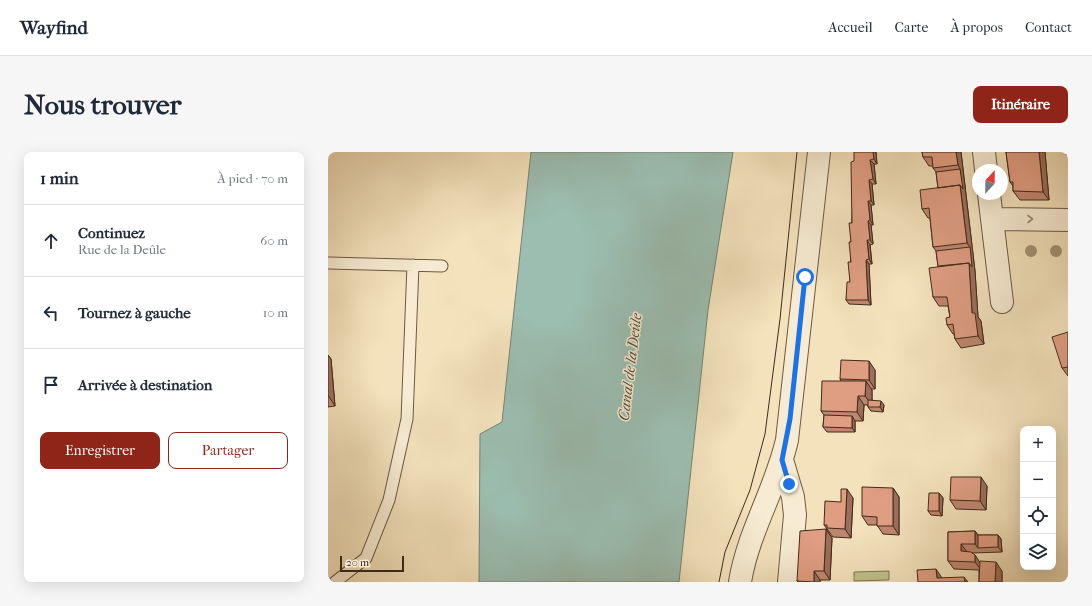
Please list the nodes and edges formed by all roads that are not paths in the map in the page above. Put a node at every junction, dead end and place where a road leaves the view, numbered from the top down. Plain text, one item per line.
1 (819, 152) edge
2 (984, 152) edge
3 (985, 164) edge
4 (990, 200) edge
5 (992, 219) junction
6 (1068, 220) edge
7 (328, 263) edge
8 (413, 265) junction
9 (442, 266) dead end
10 (1002, 302) dead end
11 (782, 460) junction
12 (334, 582) edge
13 (740, 582) edge
14 (789, 582) edge

1 - 11 street
2 - 3 street
4 - 5 street
5 -> 6 street
5 - 10 street
7 - 8 lane
8 - 9 lane
8 - 12 lane
11 - 13 street
11 - 14 street

